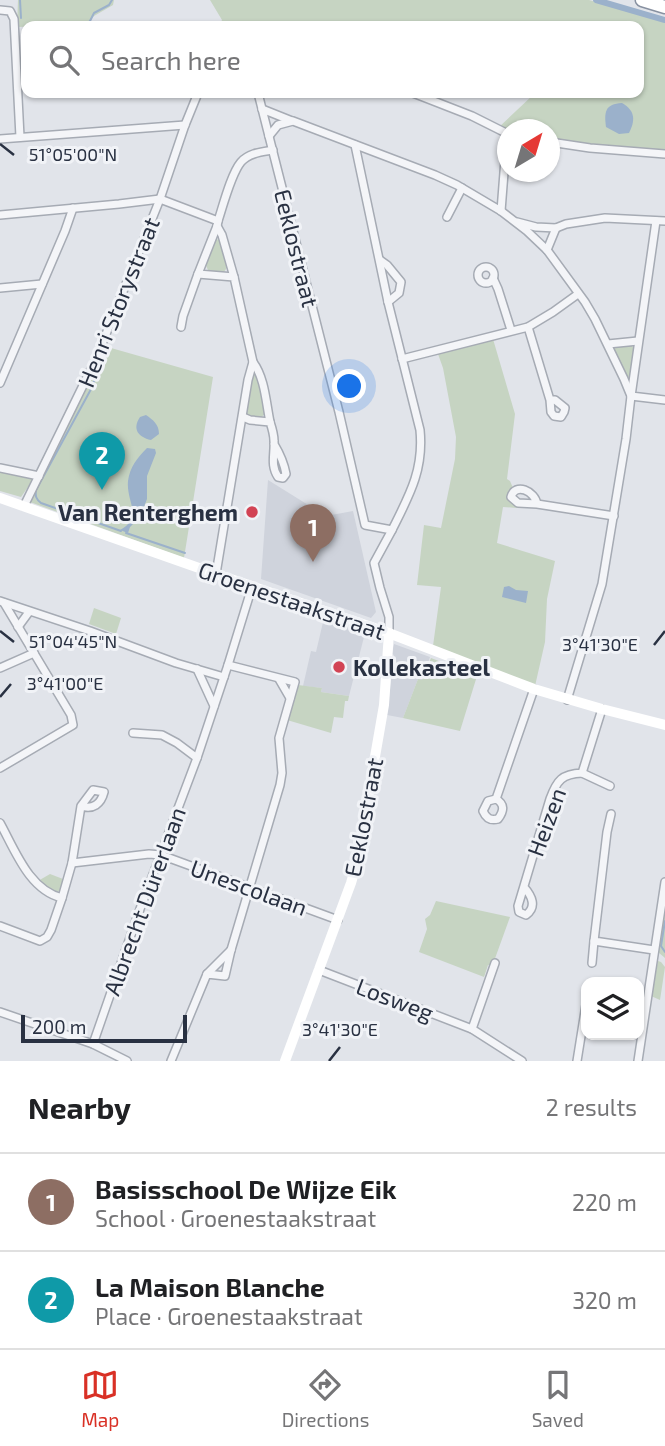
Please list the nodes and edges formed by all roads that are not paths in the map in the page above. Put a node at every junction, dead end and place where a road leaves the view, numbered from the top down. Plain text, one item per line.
1 (642, 0) edge
2 (665, 7) edge
3 (0, 10) edge
4 (196, 98) edge
5 (259, 98) edge
6 (425, 98) edge
7 (262, 109) junction
8 (292, 121) junction
9 (185, 125) junction
10 (497, 129) edge
11 (270, 136) junction
12 (20, 137) junction
13 (0, 139) edge
14 (560, 144) edge
15 (355, 145) junction
16 (273, 150) junction
17 (665, 154) edge
18 (503, 182) edge
19 (463, 188) junction
20 (160, 199) junction
21 (73, 208) junction
22 (501, 211) junction
23 (0, 215) edge
24 (447, 217) dead end
25 (656, 221) junction
26 (665, 221) edge
27 (516, 222) junction
28 (218, 224) junction
29 (556, 228) junction
30 (547, 250) junction
31 (380, 260) junction
32 (198, 274) junction
33 (234, 276) junction
34 (493, 278) dead end
35 (42, 284) junction
36 (0, 288) edge
37 (578, 293) junction
38 (388, 302) junction
39 (181, 327) dead end
40 (528, 327) junction
41 (511, 330) junction
42 (638, 341) junction
43 (608, 344) junction
44 (402, 359) junction
45 (253, 362) junction
46 (0, 383) edge
47 (631, 396) junction
48 (550, 400) dead end
49 (665, 400) edge
50 (243, 417) junction
51 (270, 422) junction
52 (274, 444) dead end
53 (0, 468) edge
54 (39, 476) junction
55 (0, 498) edge
56 (537, 504) dead end
57 (24, 506) junction
58 (614, 516) junction
59 (392, 530) junction
60 (216, 574) junction
61 (253, 587) junction
62 (2, 602) edge
63 (29, 612) junction
64 (18, 627) junction
65 (389, 633) junction
66 (34, 653) junction
67 (228, 666) junction
68 (0, 668) edge
69 (197, 670) junction
70 (224, 677) junction
71 (534, 690) junction
72 (567, 700) junction
73 (214, 706) junction
74 (602, 709) junction
75 (665, 726) edge
76 (134, 733) dead end
77 (197, 758) junction
78 (0, 768) edge
79 (582, 774) junction
80 (610, 786) dead end
81 (496, 799) dead end
82 (81, 806) dead end
83 (611, 814) dead end
84 (0, 823) edge
85 (161, 855) junction
86 (72, 863) junction
87 (665, 882) edge
88 (249, 887) junction
89 (524, 887) dead end
90 (62, 898) junction
91 (338, 920) junction
92 (0, 926) edge
93 (594, 941) junction
94 (231, 950) junction
95 (654, 950) junction
96 (495, 963) dead end
97 (592, 963) dead end
98 (319, 970) junction
99 (207, 974) junction
100 (644, 1004) edge
101 (0, 1012) edge
102 (472, 1028) junction
103 (581, 1036) edge
104 (640, 1040) edge
105 (93, 1044) junction
106 (508, 1051) junction
107 (127, 1061) edge
108 (171, 1061) edge
109 (285, 1061) edge
110 (504, 1061) edge
111 (523, 1061) edge
112 (577, 1061) edge
113 (638, 1061) edge

1 - 2 highway
3 - 12 street
4 - 9 street, Henri Storystraat
5 - 7 street, Eeklostraat
6 - 10 street
7 - 8 street
7 - 11 street, Eeklostraat
8 - 11 street
8 - 15 street
9 - 12 street
9 - 20 street, Henri Storystraat
11 - 16 street, Eeklostraat
12 - 13 street
14 - 17 street
15 - 19 street
15 - 31 street
16 - 28 street
16 - 59 street, Eeklostraat
18 - 22 street
19 - 22 street
19 - 24 street
20 - 21 street
20 - 28 street
20 - 54 street, Henri Storystraat
21 - 23 street
21 - 35 street
22 - 27 street
25 - 26 street
25 - 29 street
25 - 42 street
27 - 29 street
27 - 30 street
28 - 32 street
28 - 33 street
29 - 30 street
30 - 37 street
31 - 38 street
31 - 38 street
32 - 33 street
32 - 39 street
33 - 45 street
34 - 41 street
35 - 36 street
35 - 46 street
37 - 40 street
37 - 43 street
38 - 44 street
40 - 41 street
40 - 48 street
41 - 44 street
42 - 43 street
42 - 47 street
43 - 47 street
44 - 59 street
45 - 50 street
45 - 51 street
47 - 49 street
47 - 58 street
50 - 51 street
50 - 60 street
51 - 52 street
53 - 54 street
54 - 57 street, Henri Storystraat
55 - 57 street, Groenestaakstraat
56 - 58 street
57 - 60 street, Groenestaakstraat
58 - 72 street
59 - 65 street, Eeklostraat
60 - 61 street, Groenestaakstraat
61 - 65 street, Groenestaakstraat
61 - 67 street, Albrecht Dürerlaan
62 - 63 street
62 - 64 street
63 - 64 street
63 - 69 street
64 - 66 street
65 - 71 street, Groenestaakstraat
65 - 91 street, Eeklostraat
66 - 68 street
66 - 78 street
67 - 70 street, Albrecht Dürerlaan
67 - 88 street
69 - 70 street
69 - 73 street
70 - 73 street, Albrecht Dürerlaan
71 - 72 street, Groenestaakstraat
71 - 81 street
72 - 74 street, Groenestaakstraat
73 - 77 street, Albrecht Dürerlaan
74 - 75 street, Groenestaakstraat
74 - 79 street, Heizen
76 - 77 street
77 - 85 street, Albrecht Dürerlaan
79 - 80 street, Heizen
79 - 89 street, Heizen
82 - 86 street
83 - 93 street
84 - 90 street
85 - 86 street
85 - 88 street, Unescolaan
85 - 105 street, Albrecht Dürerlaan
86 - 90 street
87 - 95 street
88 - 91 street, Unescolaan
88 - 94 street
90 - 92 street
91 - 98 street, Eeklostraat
93 - 95 street
93 - 97 street
94 - 99 street
94 - 99 street
95 - 100 street
96 - 102 street
98 - 102 street, Losweg
98 - 109 street, Eeklostraat
99 - 108 street
101 - 105 street
102 - 106 street, Losweg
103 - 112 street
104 - 113 street
105 - 107 street
106 - 110 street
106 - 111 street, Losweg

